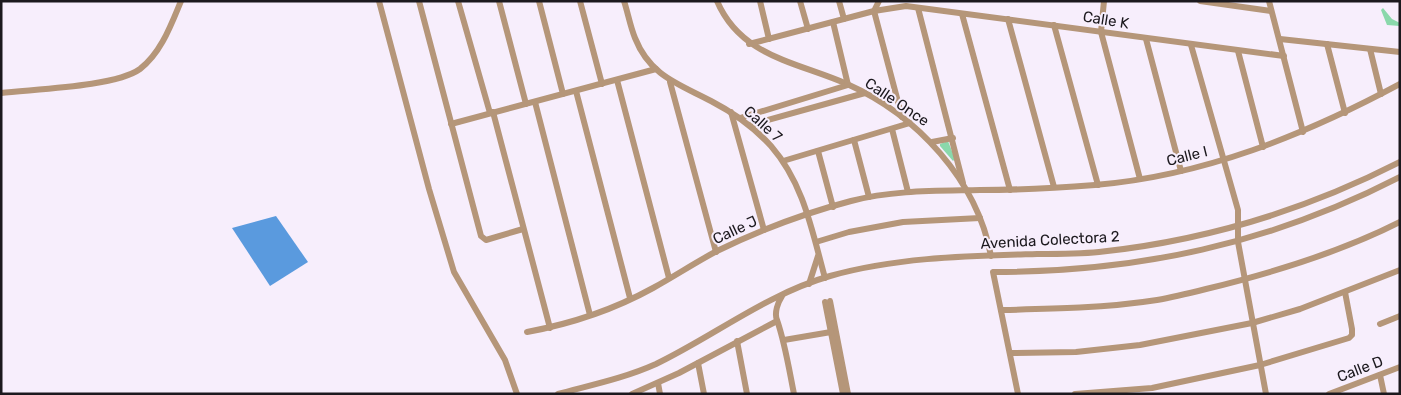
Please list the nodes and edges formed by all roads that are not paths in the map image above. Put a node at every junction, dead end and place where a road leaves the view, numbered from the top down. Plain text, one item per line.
1 (181, 1) edge
2 (379, 1) edge
3 (419, 1) edge
4 (458, 1) edge
5 (499, 1) edge
6 (539, 1) edge
7 (580, 1) edge
8 (624, 1) edge
9 (717, 1) edge
10 (760, 1) edge
11 (800, 1) edge
12 (839, 1) edge
13 (879, 1) edge
14 (885, 1) edge
15 (1104, 1) edge
16 (1200, 1) edge
17 (1269, 1) edge
18 (1229, 3) edge
19 (893, 6) junction
20 (918, 8) junction
21 (874, 11) junction
22 (1272, 11) junction
23 (962, 14) junction
24 (844, 19) junction
25 (1008, 19) junction
26 (833, 22) junction
27 (1054, 25) junction
28 (808, 28) junction
29 (1101, 32) junction
30 (769, 39) junction
31 (1146, 39) junction
32 (1280, 40) junction
33 (749, 44) junction
34 (1327, 44) junction
35 (1191, 45) junction
36 (1370, 49) junction
37 (1238, 51) junction
38 (1400, 52) edge
39 (1284, 56) junction
40 (656, 69) junction
41 (617, 80) junction
42 (670, 82) junction
43 (602, 84) junction
44 (1400, 84) edge
45 (848, 85) junction
46 (576, 91) junction
47 (1, 93) edge
48 (865, 93) junction
49 (563, 94) junction
50 (1382, 94) junction
51 (535, 102) junction
52 (526, 104) junction
53 (731, 112) junction
54 (491, 113) junction
55 (1345, 113) junction
56 (902, 117) junction
57 (740, 118) junction
58 (451, 124) junction
59 (910, 124) junction
60 (750, 125) junction
61 (892, 129) junction
62 (1303, 132) junction
63 (953, 138) junction
64 (854, 140) junction
65 (932, 142) junction
66 (1263, 147) junction
67 (818, 151) junction
68 (1223, 160) junction
69 (783, 161) junction
70 (1400, 162) edge
71 (1181, 171) junction
72 (1400, 177) edge
73 (1140, 179) junction
74 (1098, 184) junction
75 (1054, 187) junction
76 (965, 190) junction
77 (1010, 190) junction
78 (908, 192) junction
79 (869, 198) junction
80 (833, 206) junction
81 (809, 214) junction
82 (980, 218) junction
83 (1400, 222) edge
84 (1239, 225) junction
85 (523, 229) junction
86 (764, 230) junction
87 (816, 242) junction
88 (1238, 242) junction
89 (716, 252) junction
90 (819, 255) junction
91 (991, 256) junction
92 (1400, 270) edge
93 (669, 278) junction
94 (825, 278) junction
95 (1244, 280) junction
96 (809, 284) junction
97 (1345, 292) junction
98 (782, 295) junction
99 (630, 298) junction
100 (1002, 310) junction
101 (590, 315) junction
102 (1400, 316) edge
103 (777, 321) junction
104 (1252, 323) junction
105 (1380, 324) dead end
106 (550, 328) junction
107 (527, 332) dead end
108 (831, 332) junction
109 (784, 340) junction
110 (737, 341) junction
111 (1010, 353) junction
112 (698, 363) junction
113 (1260, 365) junction
114 (1400, 367) edge
115 (1380, 375) junction
116 (658, 383) junction
117 (517, 394) edge
118 (558, 394) edge
119 (632, 394) edge
120 (660, 394) edge
121 (704, 394) edge
122 (747, 394) edge
123 (794, 394) edge
124 (843, 394) edge
125 (848, 394) edge
126 (1018, 394) edge
127 (1075, 394) edge
128 (1266, 394) edge
129 (1329, 394) edge
130 (1384, 394) edge

1 - 47 street
2 - 117 street
3 - 58 street
4 - 54 street
5 - 52 street
6 - 49 street
7 - 43 street
8 - 40 street, Calle 7
9 - 33 street, Calle Once
10 - 30 street
11 - 28 street
12 - 24 street
13 - 21 street
14 - 19 street
15 - 29 street
16 - 18 street
17 - 22 street
18 - 22 street
19 - 20 street, Calle K
19 - 21 street, Calle K
20 - 23 street, Calle K
20 - 63 street
21 - 24 street, Calle K
21 - 56 street
22 - 32 street
23 - 25 street, Calle K
23 - 77 street
24 - 26 street, Calle K
25 - 27 street, Calle K
25 - 75 street
26 - 28 street, Calle K
26 - 45 street
27 - 29 street, Calle K
27 - 74 street
28 - 30 street, Calle K
29 - 31 street, Calle K
29 - 73 street
30 - 33 street, Calle K
31 - 35 street, Calle K
31 - 71 street
32 - 34 street
32 - 39 street
33 - 45 street, Calle Once
34 - 36 street
34 - 55 street
35 - 37 street, Calle K
35 - 68 street
36 - 38 street
36 - 50 street
37 - 39 street, Calle K
37 - 66 street
39 - 62 street
40 - 41 street
40 - 42 street, Calle 7
41 - 43 street
41 - 93 street
42 - 53 street, Calle 7
42 - 89 street
43 - 46 street
44 - 50 street, Calle I
45 - 48 street, Calle Once
45 - 57 street
46 - 49 street
46 - 99 street
48 - 56 street, Calle Once
48 - 60 street
49 - 51 street
50 - 55 street, Calle I
51 - 52 street
51 - 101 street
52 - 54 street
53 - 57 street, Calle 7
53 - 86 street
54 - 58 street
54 - 85 street
55 - 62 street, Calle I
56 - 59 street, Calle Once
57 - 60 street, Calle 7
58 - 85 street
59 - 61 street
59 - 65 street, Calle Once
60 - 69 street, Calle 7
61 - 64 street
61 - 78 street
62 - 66 street, Calle I
63 - 65 street
63 - 76 street
64 - 67 street
64 - 79 street
65 - 76 street, Calle Once
66 - 68 street, Calle I
67 - 69 street
67 - 80 street
68 - 71 street, Calle I
68 - 84 street
69 - 81 street, Calle 7
70 - 84 street, Avenida Colectora 2
71 - 73 street, Calle I
72 - 88 street, Avenida Colectora 2
73 - 74 street, Calle I
74 - 75 street, Calle I
75 - 77 street, Calle I
76 - 77 street, Calle I
76 - 78 street, Calle J
76 - 82 street, Calle Once
78 - 79 street, Calle J
79 - 80 street, Calle J
80 - 81 street, Calle J
81 - 86 street, Calle J
81 - 87 street, Calle 7
82 - 87 street
82 - 91 street, Calle Once
83 - 95 street
84 - 88 street
84 - 91 street, Avenida Colectora 2
85 - 106 street
86 - 89 street, Calle J
87 - 90 street, Calle 7
88 - 95 street
88 - 100 street, Avenida Colectora 2
89 - 93 street, Calle J
90 - 94 street, Calle 7
90 - 96 street
91 - 94 street, Avenida Colectora 2
92 - 97 street
93 - 99 street, Calle J
94 - 96 street, Avenida Colectora 2
95 - 100 street
95 - 104 street
96 - 98 street, Avenida Colectora 2
97 - 104 street
97 - 113 street
98 - 103 street
98 - 118 street, Avenida Colectora 2
99 - 101 street, Calle J
100 - 111 street
101 - 106 street, Calle J
102 - 105 street
103 - 109 street
103 - 110 street
104 - 111 street
104 - 113 street
106 - 107 street, Calle J
108 - 109 street
108 - 124 street
108 - 125 street
109 - 123 street
110 - 112 street
110 - 122 street
111 - 126 street
112 - 116 street
112 - 121 street
113 - 127 street
113 - 128 street
114 - 115 street, Calle D
115 - 129 street, Calle D
115 - 130 street
116 - 119 street
116 - 120 street

